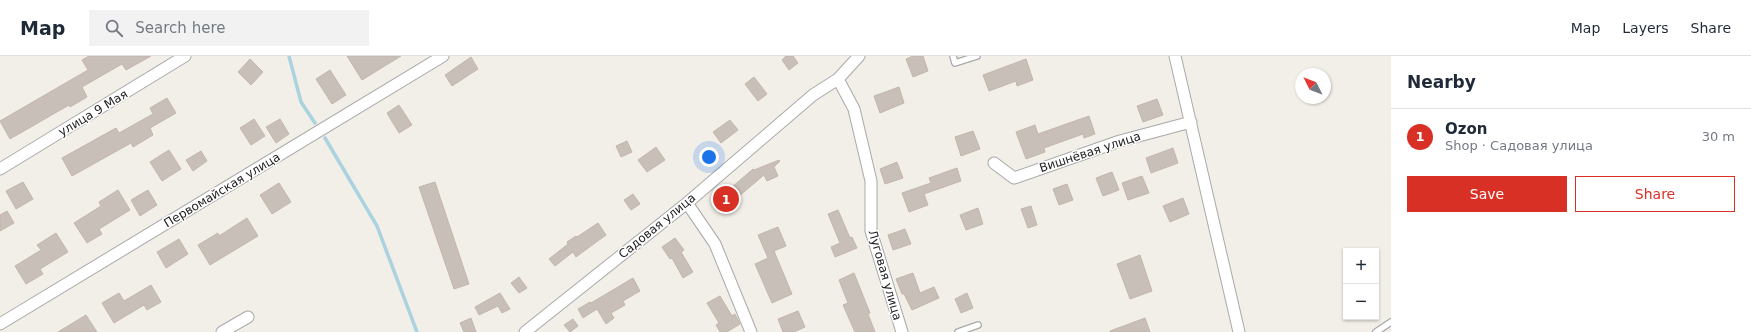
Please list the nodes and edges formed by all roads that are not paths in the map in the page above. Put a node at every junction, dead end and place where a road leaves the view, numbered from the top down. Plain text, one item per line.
1 (185, 56) edge
2 (443, 56) edge
3 (859, 56) edge
4 (953, 56) edge
5 (977, 56) edge
6 (1175, 56) edge
7 (838, 79) junction
8 (1191, 122) junction
9 (994, 163) dead end
10 (0, 169) edge
11 (687, 202) junction
12 (248, 317) dead end
13 (1391, 322) edge
14 (0, 324) edge
15 (978, 325) dead end
16 (222, 332) edge
17 (525, 332) edge
18 (751, 332) edge
19 (902, 332) edge
20 (958, 332) edge
21 (1239, 332) edge
22 (1376, 332) edge

1 - 10 street, улица 9 Мая
2 - 14 street, Первомайская улица
3 - 7 street, Садовая улица
4 - 5 lane
6 - 8 street
7 - 11 street, Садовая улица
7 - 19 street, Луговая улица
8 - 9 street, Вишнёвая улица
8 - 21 street
11 - 17 street, Садовая улица
11 - 18 street
12 - 16 street
13 - 22 lane
15 - 20 lane

